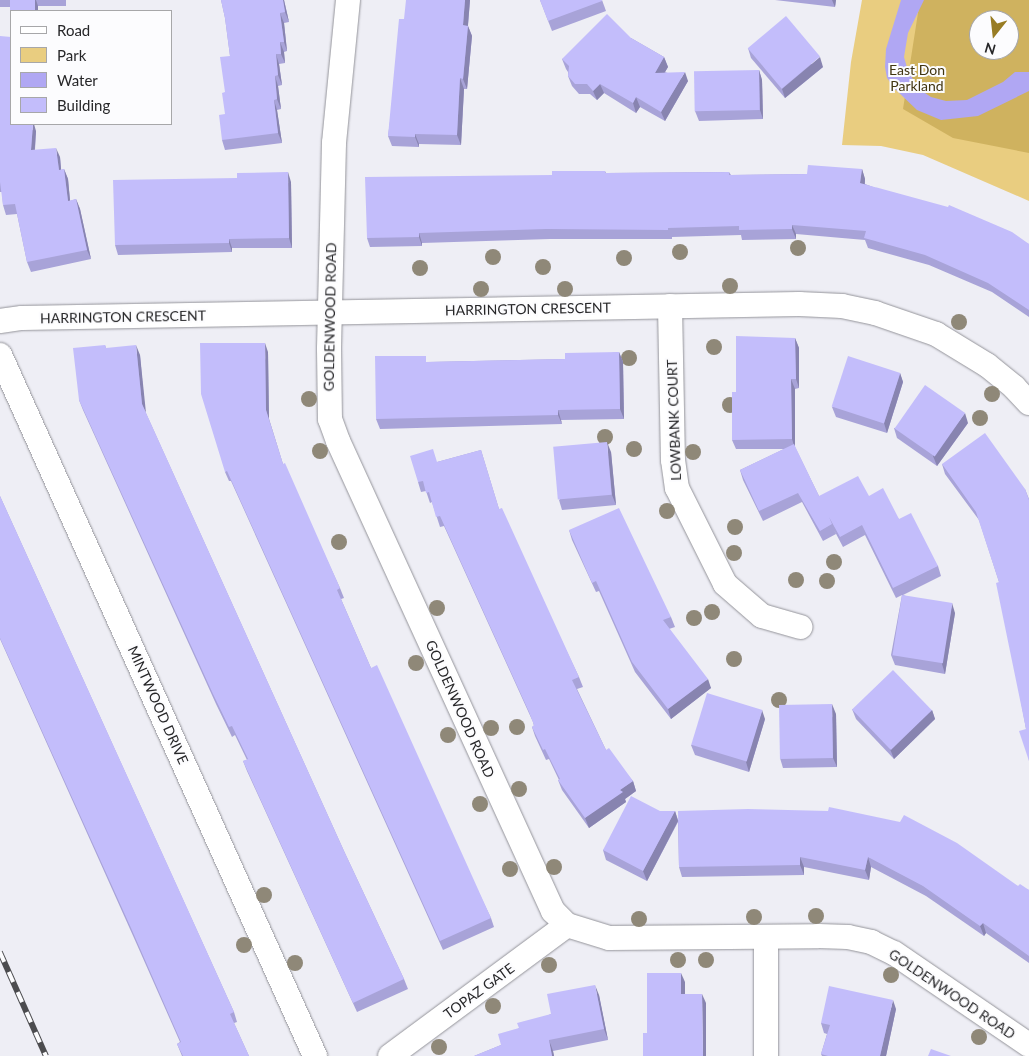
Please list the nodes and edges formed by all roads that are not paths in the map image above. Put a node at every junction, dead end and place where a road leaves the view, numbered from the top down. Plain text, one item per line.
1 (348, 0) edge
2 (670, 306) junction
3 (331, 313) junction
4 (0, 321) edge
5 (0, 355) edge
6 (1029, 403) edge
7 (800, 627) dead end
8 (567, 925) junction
9 (766, 937) junction
10 (1029, 1046) edge
11 (315, 1056) edge
12 (390, 1056) edge
13 (766, 1056) edge

1 - 3 street, GOLDENWOOD ROAD
2 - 3 street, HARRINGTON CRESCENT
2 - 6 street, HARRINGTON CRESCENT
2 - 7 street, LOWBANK COURT
3 - 4 street, HARRINGTON CRESCENT
3 - 8 street, GOLDENWOOD ROAD
5 - 11 street, MINTWOOD DRIVE
8 - 9 street, GOLDENWOOD ROAD
8 - 12 street, TOPAZ GATE
9 - 10 street, GOLDENWOOD ROAD
9 - 13 street

